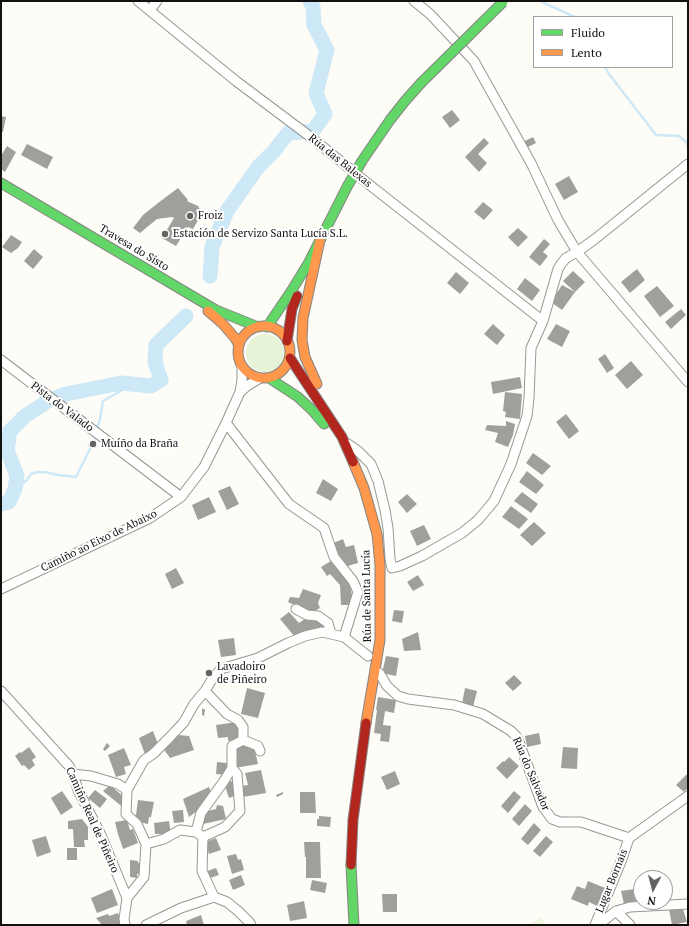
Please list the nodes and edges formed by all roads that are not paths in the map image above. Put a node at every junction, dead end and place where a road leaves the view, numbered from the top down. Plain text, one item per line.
1 (138, 1) edge
2 (157, 1) edge
3 (414, 1) edge
4 (504, 1) edge
5 (150, 10) junction
6 (688, 164) edge
7 (1, 183) edge
8 (1, 191) edge
9 (320, 240) junction
10 (577, 252) junction
11 (309, 262) junction
12 (543, 321) junction
13 (263, 327) junction
14 (287, 341) junction
15 (239, 345) junction
16 (290, 358) junction
17 (1, 360) edge
18 (242, 366) junction
19 (264, 378) junction
20 (688, 382) edge
21 (240, 392) junction
22 (226, 422) junction
23 (324, 424) junction
24 (337, 428) junction
25 (345, 443) junction
26 (368, 460) junction
27 (353, 463) junction
28 (378, 481) junction
29 (181, 497) junction
30 (364, 521) dead end
31 (369, 544) dead end
32 (372, 584) junction
33 (1, 589) edge
34 (296, 609) dead end
35 (371, 618) dead end
36 (331, 634) junction
37 (344, 637) junction
38 (369, 651) joint
39 (375, 670) junction
40 (1, 690) edge
41 (205, 691) junction
42 (243, 740) junction
43 (260, 751) dead end
44 (232, 768) junction
45 (72, 774) junction
46 (127, 790) junction
47 (688, 796) edge
48 (200, 835) junction
49 (629, 838) junction
50 (146, 844) junction
51 (214, 897) junction
52 (127, 898) junction
53 (688, 904) edge
54 (616, 911) junction
55 (125, 925) edge
56 (146, 925) edge
57 (250, 925) edge
58 (346, 925) edge
59 (354, 925) edge
60 (595, 925) edge
61 (598, 925) edge
62 (630, 925) edge

1 - 5 street, Rúa das Balexas
2 - 5 street
3 - 10 street
4 - 9 highway, bridge
5 - 12 street, Rúa das Balexas
6 - 10 street
7 - 13 highway, Travesa do Sisto
8 - 15 highway, Travesa do Sisto
9 - 11 highway
9 - 24 highway
10 - 12 street
10 - 20 street
11 - 13 highway
11 - 14 highway
12 - 28 street
13 - 14 highway
13 - 15 highway
14 - 16 highway
15 - 18 highway
16 - 19 highway
16 - 24 highway, Rúa de Santa Lucía
17 - 29 street, Pista do Valado
18 - 19 highway
18 - 21 street
19 - 21 street
19 - 23 highway
21 - 22 street, Camiño ao Eixo de Abaixo
22 - 29 street, Camiño ao Eixo de Abaixo
22 - 37 street
23 - 27 street
23 - 30 highway
24 - 25 highway, Rúa de Santa Lucía
25 - 26 street
25 - 27 highway, Rúa de Santa Lucía
26 - 27 street
26 - 28 street
27 - 28 street
27 - 32 street
27 - 39 highway, Rúa de Santa Lucía
29 - 33 street, Camiño ao Eixo de Abaixo
31 - 32 highway, Rúa de Santa Lucía
32 - 35 highway, Rúa de Santa Lucía
34 - 36 street
36 - 37 street
36 - 41 street
37 - 38 street
38 - 58 highway, Rúa de Santa Lucía
39 - 49 street, Rúa do Salvador
39 - 59 highway, Rúa de Santa Lucía
40 - 45 street, Camiño Real de Piñeiro
41 - 42 street
41 - 46 street
42 - 43 street
42 - 44 street
44 - 48 street
44 - 48 street
45 - 46 street
45 - 52 street, Camiño Real de Piñeiro
46 - 50 street
47 - 49 street, Lugar Bornais
48 - 50 street
48 - 51 street
49 - 60 street, Lugar Bornais
50 - 52 street
51 - 56 street
51 - 57 street
52 - 55 street
53 - 54 street, Lugar Bornais
54 - 61 street, Lugar Bornais
54 - 62 street

